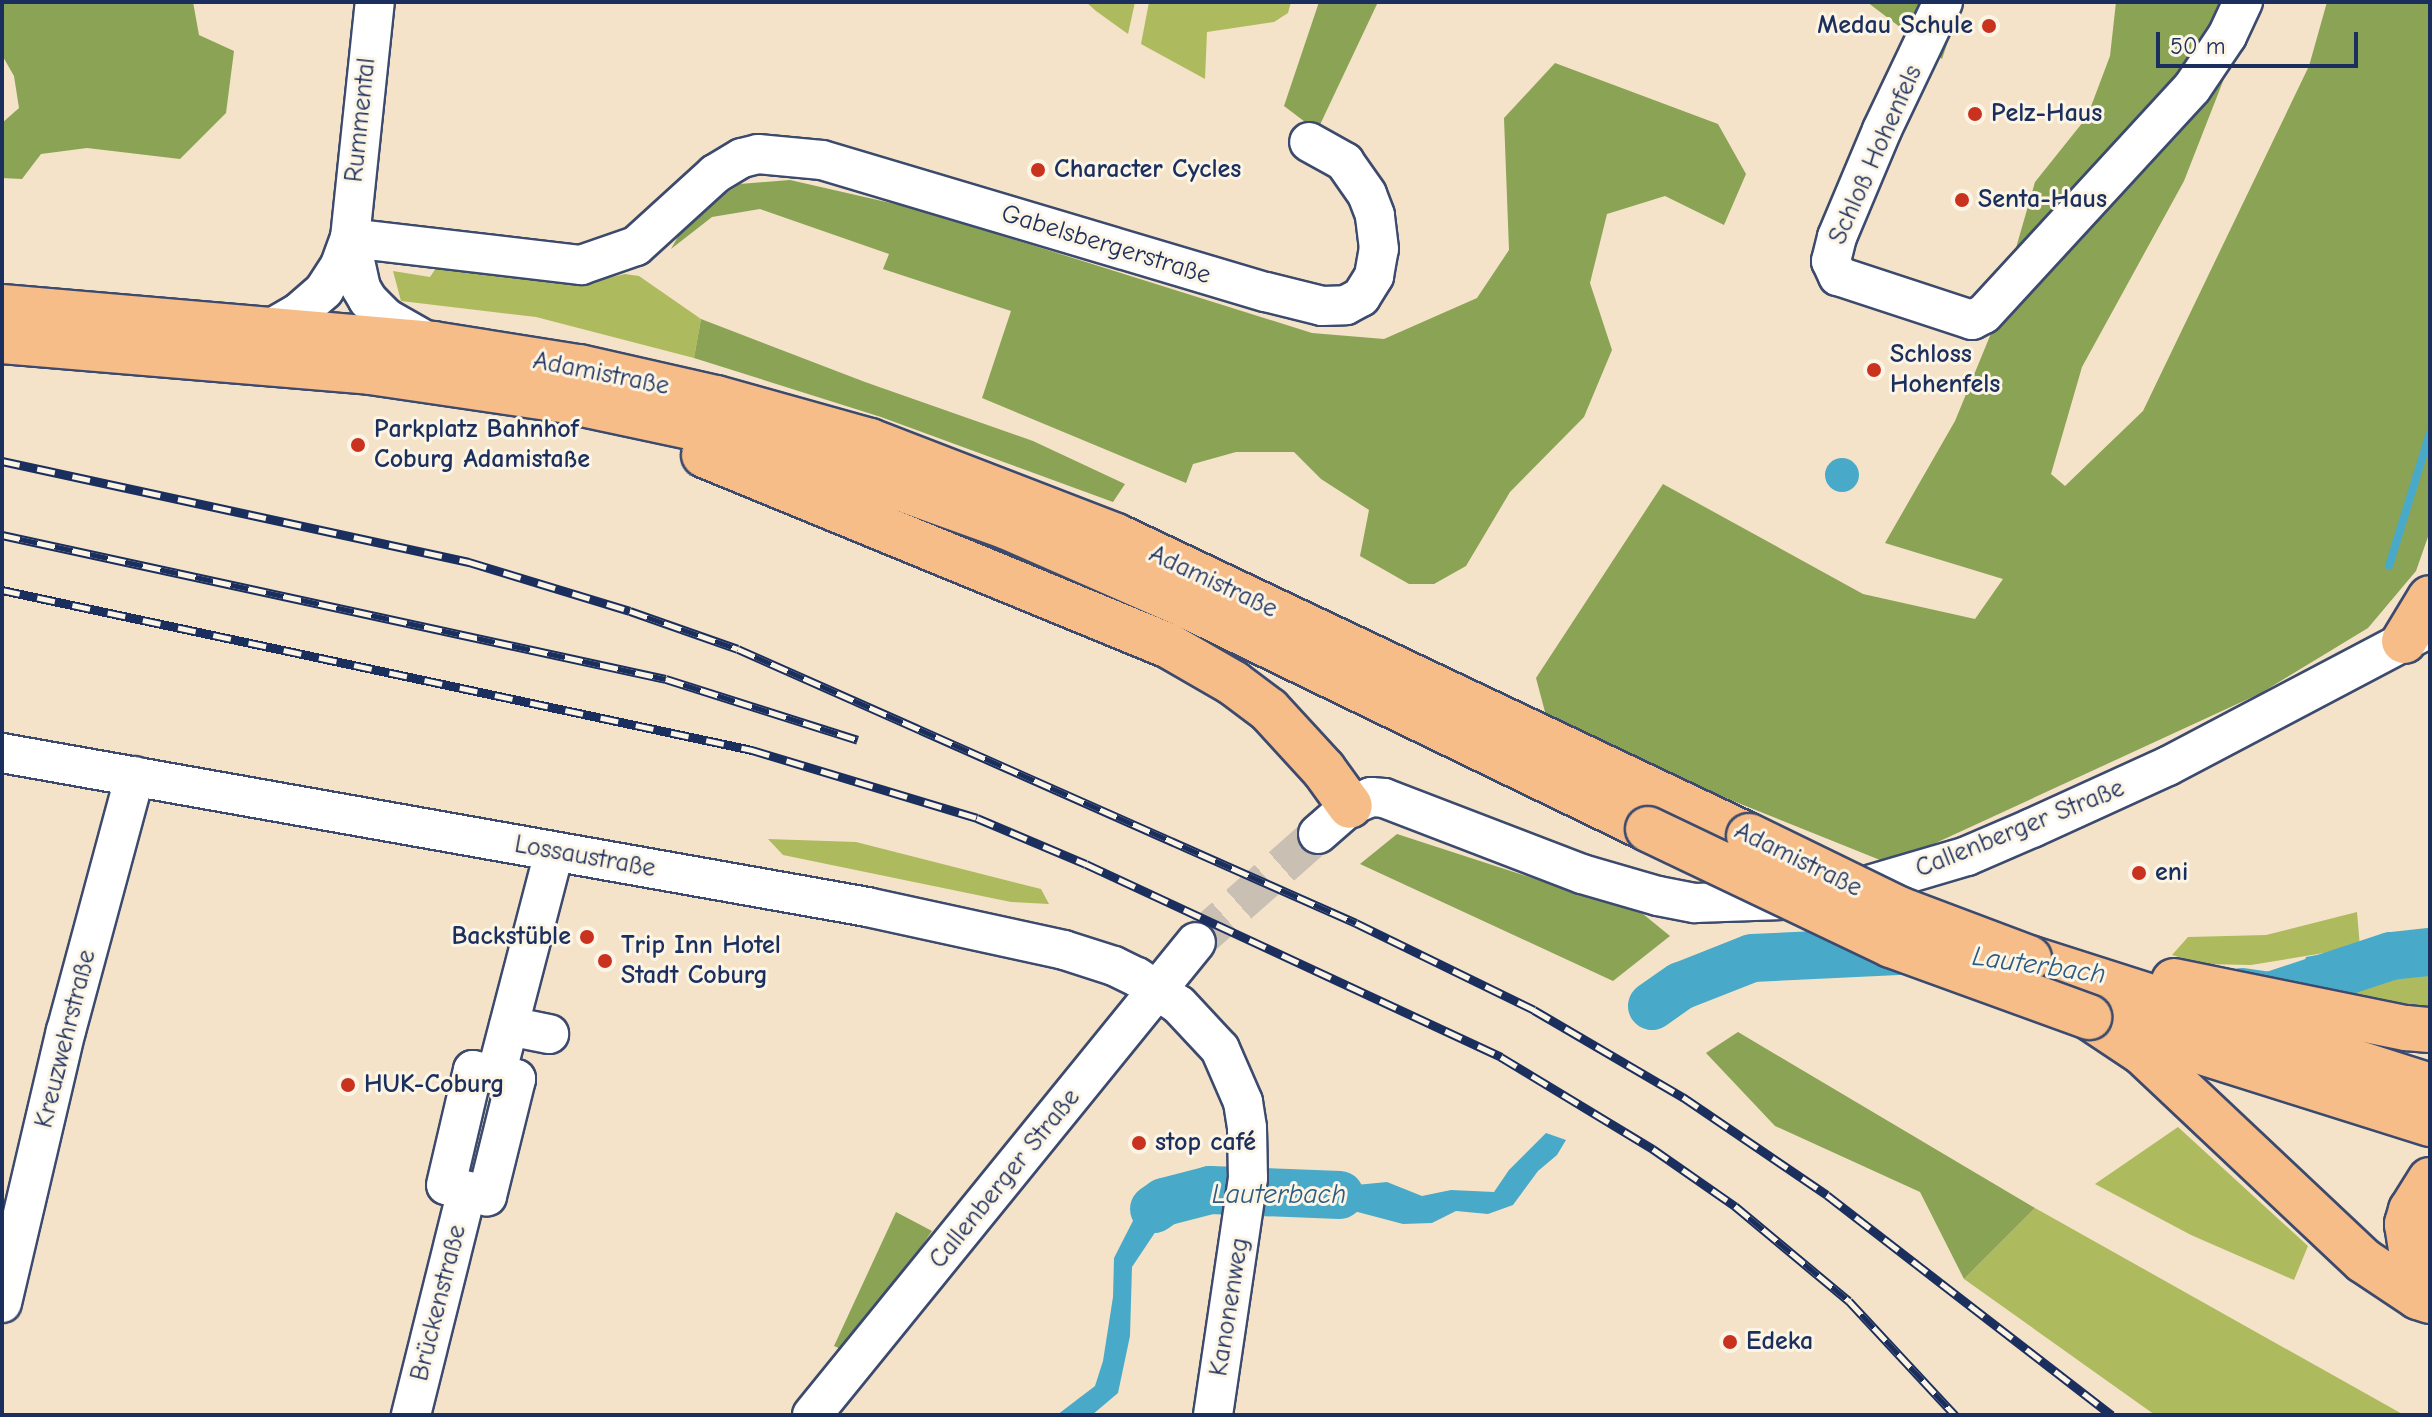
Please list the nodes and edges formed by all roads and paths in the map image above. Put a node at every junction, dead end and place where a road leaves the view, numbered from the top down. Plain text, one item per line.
1 (375, 2) edge
2 (1943, 2) edge
3 (2243, 2) edge
4 (1309, 142) dead end
5 (350, 238) junction
6 (2, 307) edge
7 (265, 332) junction
8 (2, 341) edge
9 (433, 344) junction
10 (568, 401) junction
11 (2430, 598) edge
12 (2417, 635) edge
13 (2, 753) edge
14 (135, 776) junction
15 (1350, 806) junction
16 (1655, 811) junction
17 (1318, 834) tunnel mouth
18 (554, 852) junction
19 (1196, 942) tunnel mouth
20 (2029, 958) junction
21 (1160, 990) junction
22 (2089, 1017) junction
23 (509, 1026) junction
24 (2418, 1029) edge
25 (549, 1034) dead end
26 (496, 1075) junction
27 (2360, 1083) junction
28 (2430, 1086) edge
29 (2430, 1124) edge
30 (456, 1141) junction
31 (498, 1152) junction
32 (2430, 1180) edge
33 (467, 1191) junction
34 (2430, 1280) edge
35 (2430, 1301) edge
36 (2, 1303) edge
37 (411, 1415) edge
38 (812, 1415) edge
39 (1213, 1415) edge

1 - 5 street, Rummental
2 - 3 street, Schloß Hohenfels
4 - 5 street, Gabelsbergerstraße
5 - 7 street, Rummental
5 - 9 street, Rummental
6 - 7 main road, Adamistraße
7 - 9 main road, Adamistraße
8 - 10 main road, Adamistraße
9 - 16 main road, Adamistraße
10 - 15 main road
10 - 16 main road, Adamistraße
11 - 12 main road
12 - 15 street, Callenberger Straße
13 - 14 street, Lossaustraße
14 - 18 street, Lossaustraße
14 - 36 street, Kreuzwehrstraße
15 - 17 street
16 - 20 main road, Adamistraße, bridge
16 - 22 main road, Adamistraße, bridge
18 - 21 street, Lossaustraße
18 - 23 street
19 - 21 street, Callenberger Straße
20 - 24 main road
20 - 27 main road, Adamistraße
21 - 38 street, Callenberger Straße
21 - 39 street, Kanonenweg
22 - 27 main road, Adamistraße
22 - 35 main road
23 - 25 street
23 - 26 street
26 - 30 street, Brückenstraße
26 - 31 street, Brückenstraße
27 - 28 main road
27 - 29 main road
30 - 31 street
30 - 33 street, Brückenstraße
31 - 33 street, Brückenstraße
32 - 34 main road
33 - 37 street, Brückenstraße

